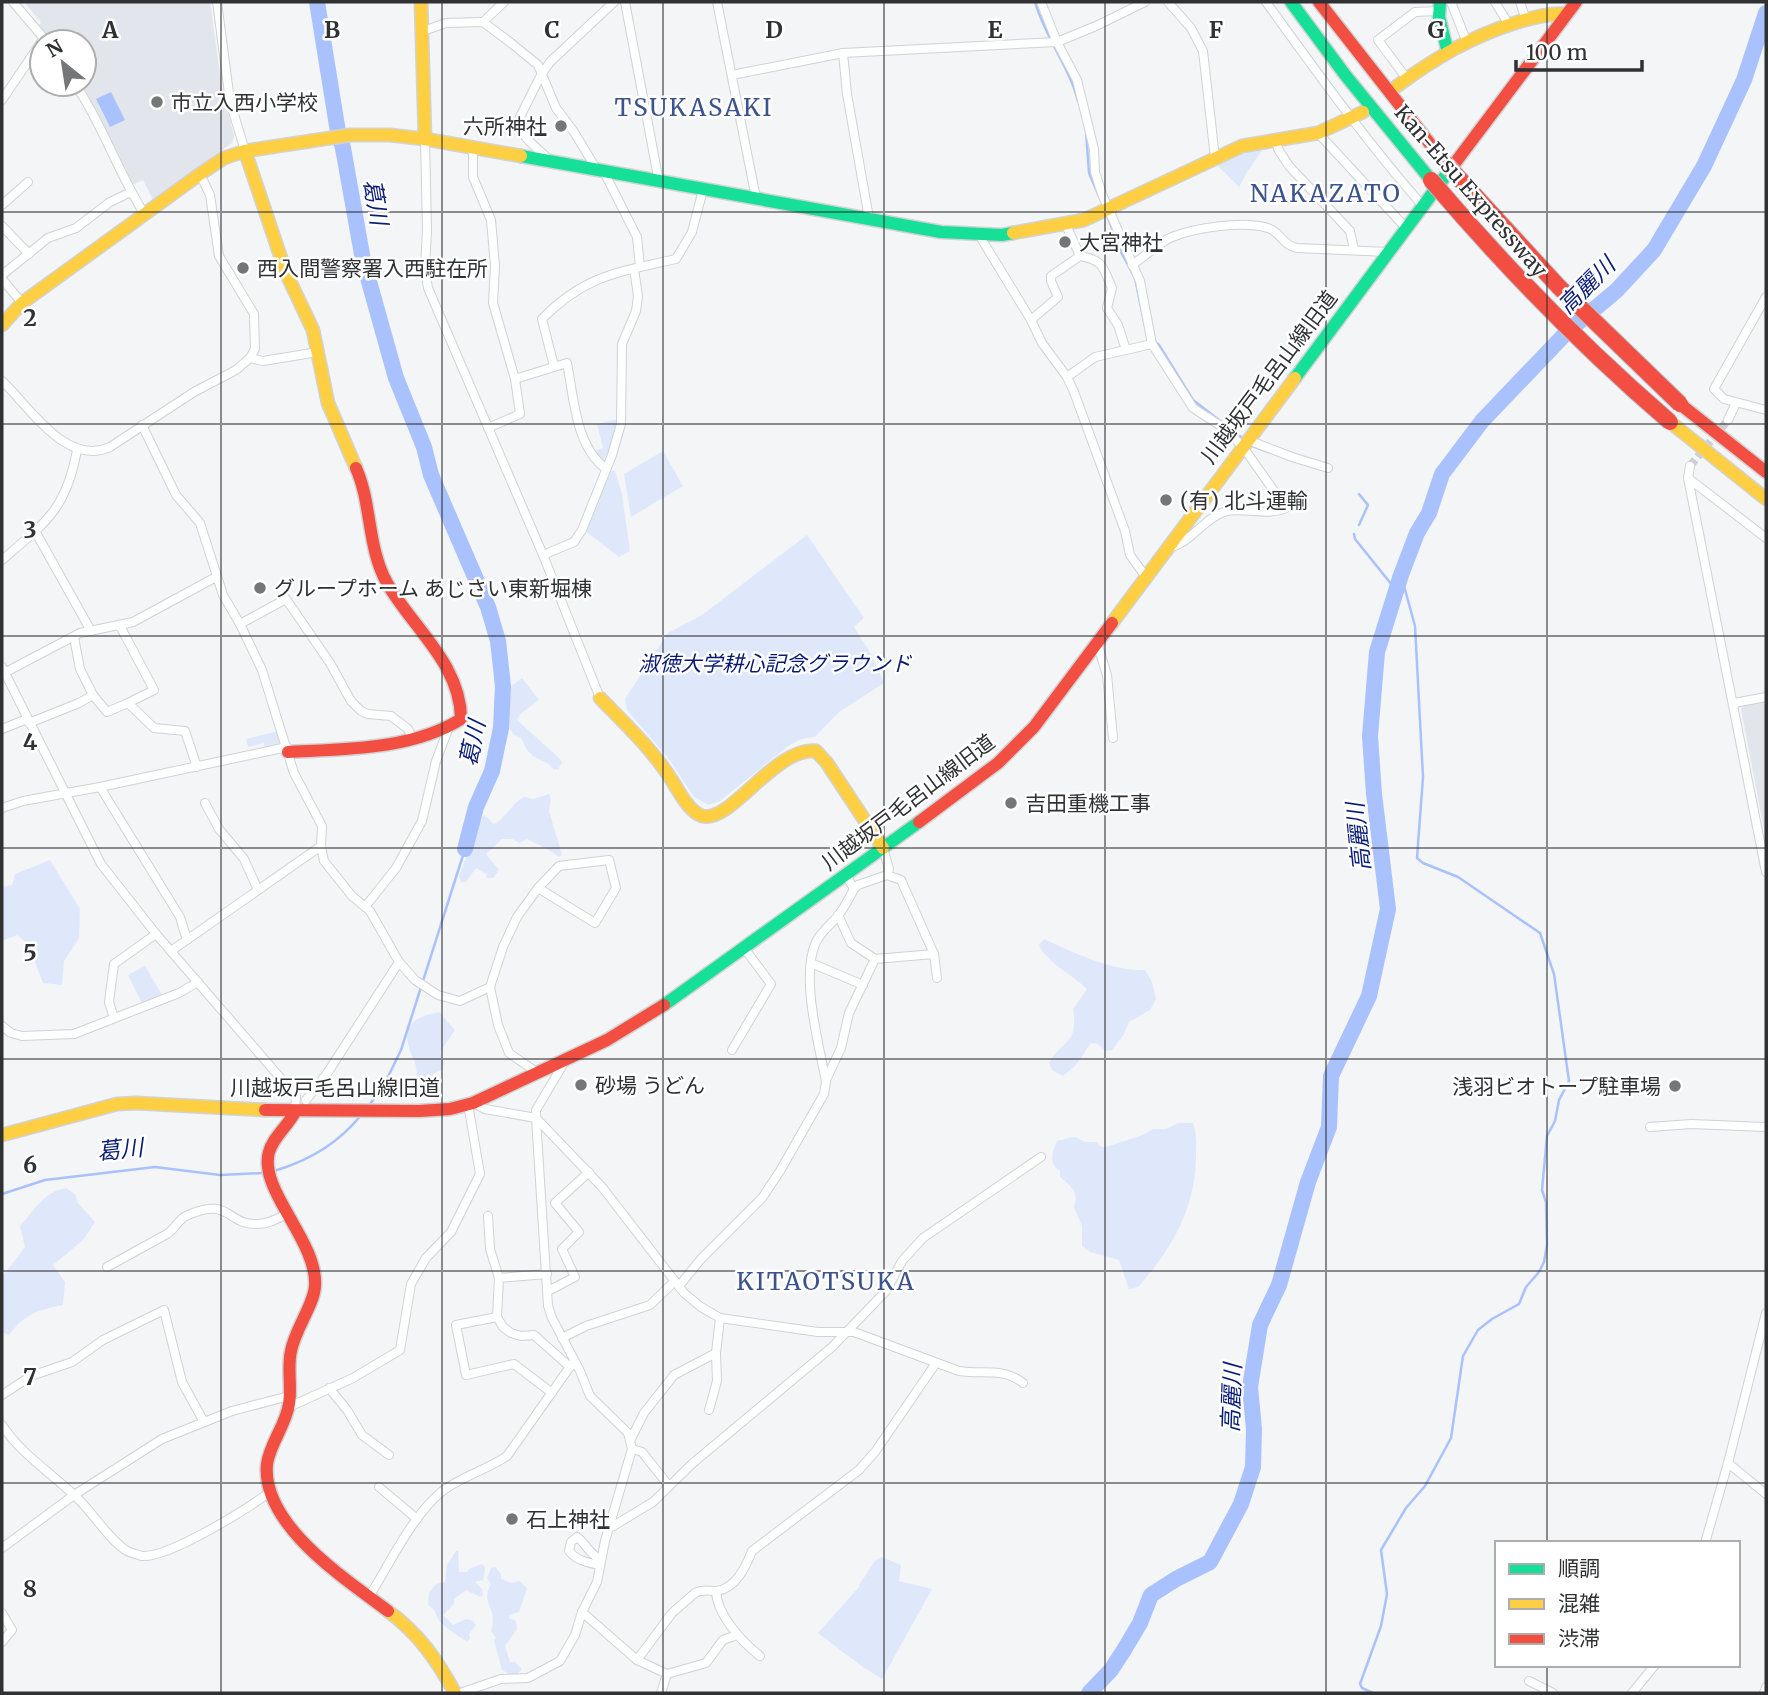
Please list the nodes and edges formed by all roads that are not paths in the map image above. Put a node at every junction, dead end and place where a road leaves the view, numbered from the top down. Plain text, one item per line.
1 (13, 2) edge
2 (217, 2) edge
3 (421, 2) edge
4 (503, 2) edge
5 (614, 2) edge
6 (625, 2) edge
7 (717, 2) edge
8 (1041, 2) edge
9 (1145, 2) edge
10 (1168, 2) edge
11 (1266, 2) edge
12 (1291, 2) edge
13 (1319, 2) edge
14 (1495, 2) edge
15 (1520, 2) edge
16 (1444, 5) edge
17 (1571, 8) edge
18 (1525, 20) junction
19 (483, 22) junction
20 (1509, 25) junction
21 (35, 28) edge
22 (423, 32) junction
23 (1466, 40) junction
24 (1054, 42) junction
25 (1447, 49) junction
26 (843, 53) junction
27 (28, 64) edge
28 (541, 75) junction
29 (732, 75) junction
30 (1402, 83) joint
31 (84, 98) edge
32 (2, 100) edge
33 (1357, 115) junction
34 (1318, 133) junction
35 (425, 139) junction
36 (1276, 139) junction
37 (473, 149) junction
38 (246, 151) junction
39 (1215, 158) junction
40 (551, 162) junction
41 (601, 172) junction
42 (200, 174) junction
43 (29, 181) dead end
44 (659, 182) junction
45 (703, 190) junction
46 (131, 192) junction
47 (756, 198) junction
48 (2, 205) edge
49 (1422, 205) junction
50 (1106, 210) junction
51 (145, 215) junction
52 (869, 218) junction
53 (1066, 225) junction
54 (2, 226) edge
55 (1406, 228) junction
56 (979, 235) junction
57 (1354, 249) junction
58 (1388, 252) junction
59 (29, 254) junction
60 (1080, 256) junction
61 (1132, 265) junction
62 (637, 268) junction
63 (2, 277) edge
64 (1766, 297) edge
65 (23, 303) junction
66 (1031, 320) junction
67 (2, 325) edge
68 (1151, 340) junction
69 (1126, 350) junction
70 (318, 352) junction
71 (250, 358) junction
72 (554, 366) junction
73 (1067, 377) junction
74 (515, 379) junction
75 (2, 381) edge
76 (1736, 403) junction
77 (1766, 410) edge
78 (1728, 420) tunnel mouth
79 (142, 425) junction
80 (488, 428) junction
81 (1246, 443) junction
82 (78, 450) junction
83 (1690, 466) tunnel mouth
84 (605, 468) junction
85 (1328, 468) dead end
86 (1766, 472) edge
87 (1688, 478) junction
88 (1766, 499) edge
89 (35, 531) junction
90 (1766, 538) edge
91 (1167, 548) junction
92 (543, 555) junction
93 (2, 560) edge
94 (216, 577) junction
95 (1146, 577) junction
96 (240, 624) junction
97 (121, 626) junction
98 (91, 631) junction
99 (74, 637) junction
100 (1097, 643) junction
101 (3, 670) edge
102 (93, 695) junction
103 (1766, 697) edge
104 (600, 698) joint
105 (128, 703) junction
106 (1734, 703) junction
107 (28, 721) junction
108 (449, 727) junction
109 (2, 729) edge
110 (412, 737) junction
111 (1113, 738) dead end
112 (287, 750) junction
113 (197, 767) junction
114 (100, 788) junction
115 (64, 794) junction
116 (205, 803) dead end
117 (2, 808) edge
118 (321, 846) junction
119 (883, 848) junction
120 (1766, 872) edge
121 (887, 875) junction
122 (850, 882) junction
123 (538, 888) junction
124 (258, 890) junction
125 (366, 907) junction
126 (838, 915) junction
127 (156, 934) junction
128 (187, 940) junction
129 (744, 948) junction
130 (172, 951) junction
131 (934, 954) junction
132 (875, 958) junction
133 (399, 962) junction
134 (811, 963) junction
135 (937, 978) dead end
136 (198, 982) junction
137 (863, 985) junction
138 (489, 987) junction
139 (114, 1018) junction
140 (2, 1027) edge
141 (732, 1051) dead end
142 (566, 1059) junction
143 (538, 1073) junction
144 (826, 1080) junction
145 (470, 1104) junction
146 (300, 1106) junction
147 (536, 1118) junction
148 (1650, 1127) dead end
149 (1766, 1127) edge
150 (2, 1135) edge
151 (1041, 1157) dead end
152 (589, 1172) junction
153 (289, 1213) junction
154 (488, 1216) dead end
155 (107, 1267) dead end
156 (547, 1274) junction
157 (499, 1278) junction
158 (677, 1283) junction
159 (548, 1291) junction
160 (1766, 1313) edge
161 (497, 1317) junction
162 (720, 1318) junction
163 (849, 1331) junction
164 (562, 1338) junction
165 (716, 1353) junction
166 (936, 1363) junction
167 (572, 1364) junction
168 (1023, 1383) dead end
169 (329, 1388) junction
170 (552, 1394) junction
171 (2, 1395) edge
172 (289, 1401) junction
173 (709, 1410) dead end
174 (204, 1422) junction
175 (2, 1425) edge
176 (632, 1444) junction
177 (389, 1455) dead end
178 (1728, 1463) junction
179 (669, 1486) junction
180 (379, 1487) dead end
181 (271, 1490) junction
182 (74, 1494) junction
183 (1766, 1494) edge
184 (417, 1519) junction
185 (610, 1528) junction
186 (1706, 1541) edge
187 (2, 1548) edge
188 (716, 1591) junction
189 (369, 1597) junction
190 (582, 1612) junction
191 (2, 1613) edge
192 (737, 1635) junction
193 (2, 1642) edge
194 (760, 1656) dead end
195 (637, 1660) junction
196 (1654, 1667) edge
197 (667, 1674) junction
198 (1530, 1681) dead end
199 (1766, 1687) edge
200 (457, 1693) edge
201 (661, 1693) edge
202 (1553, 1693) edge
203 (1632, 1693) edge
204 (1764, 1693) edge

1 - 21 street
2 - 38 street
3 - 22 main road
4 - 19 street
5 - 28 street
6 - 44 street
7 - 29 street
8 - 24 street
9 - 24 street
10 - 39 street
11 - 33 street
12 - 88 main road, Kan-Etsu Expressway, bridge
13 - 86 main road, Kan-Etsu Expressway, bridge
14 - 20 street
15 - 18 street
16 - 23 street
16 - 25 main road
16 - 30 street
17 - 18 main road
17 - 49 main road, 川越坂戸毛呂山線旧道
18 - 20 main road
19 - 22 street
19 - 28 street
20 - 23 main road
22 - 35 main road
23 - 25 main road
24 - 26 street
24 - 50 street
25 - 30 main road
26 - 29 street
26 - 52 street
27 - 32 street
28 - 40 street
28 - 41 street
29 - 47 street
31 - 46 street
33 - 34 main road
33 - 49 street
34 - 36 main road
34 - 55 street
35 - 37 main road
35 - 38 main road
35 - 80 street
36 - 39 main road
36 - 57 street
37 - 40 main road
37 - 74 street
38 - 42 main road
38 - 70 main road
39 - 50 main road
40 - 41 main road
41 - 44 main road
41 - 62 street
42 - 51 main road
42 - 71 street
43 - 48 street
44 - 45 main road
45 - 47 main road
45 - 62 street
46 - 51 street
46 - 59 street
47 - 52 main road
49 - 55 main road, 川越坂戸毛呂山線旧道
50 - 53 main road
50 - 61 street
51 - 65 main road
52 - 56 main road
53 - 56 main road
53 - 60 street
54 - 59 street
55 - 58 main road, 川越坂戸毛呂山線旧道
56 - 66 street
57 - 58 street
57 - 61 street
58 - 81 main road, 川越坂戸毛呂山線旧道
59 - 63 street
60 - 66 street
60 - 69 street
61 - 68 street
62 - 72 street
62 - 84 street
63 - 65 street
64 - 76 street
65 - 67 main road
66 - 73 street
68 - 69 street
68 - 81 street
69 - 73 street
70 - 71 street
70 - 108 main road
71 - 79 street
72 - 74 street
72 - 84 street
73 - 95 street
74 - 80 street
75 - 82 street
76 - 77 street
76 - 78 street
79 - 82 street
79 - 94 street
80 - 92 street
81 - 85 street
81 - 91 main road, 川越坂戸毛呂山線旧道
81 - 91 street
82 - 89 street
83 - 87 street
84 - 92 street
87 - 90 street
87 - 106 street
89 - 93 street
89 - 98 street
91 - 95 main road, 川越坂戸毛呂山線旧道
92 - 104 street
94 - 96 street
94 - 97 street
95 - 100 main road, 川越坂戸毛呂山線旧道
96 - 110 street
96 - 112 street
97 - 98 street
97 - 105 street
98 - 99 street
99 - 101 street
99 - 102 street
100 - 111 street
100 - 119 main road, 川越坂戸毛呂山線旧道
101 - 107 street
102 - 105 street
102 - 107 street
103 - 106 street
104 - 119 main road
105 - 113 street
106 - 120 street
107 - 109 street
107 - 115 street
108 - 110 main road
108 - 125 street
110 - 112 main road
112 - 113 street
112 - 118 street
113 - 114 street
114 - 115 street
114 - 128 street
115 - 117 street
115 - 127 street
116 - 124 street
118 - 124 street
118 - 125 street
119 - 121 street
119 - 122 main road, 川越坂戸毛呂山線旧道
121 - 122 street
121 - 131 street
122 - 126 street
122 - 129 main road, 川越坂戸毛呂山線旧道
123 - 123 street
123 - 138 street
124 - 128 street
125 - 133 street
126 - 132 street
126 - 134 street
127 - 130 street
127 - 139 street
128 - 130 street
129 - 141 street
129 - 142 main road, 川越坂戸毛呂山線旧道
130 - 136 street
131 - 132 street
131 - 135 street
132 - 137 street
133 - 138 street
133 - 146 street
134 - 137 street
134 - 144 street
136 - 139 street
136 - 146 street
137 - 144 street
138 - 143 street
139 - 140 street
142 - 143 main road, 川越坂戸毛呂山線旧道
142 - 147 street
143 - 145 main road, 川越坂戸毛呂山線旧道
144 - 158 street
145 - 146 main road, 川越坂戸毛呂山線旧道
145 - 147 street
145 - 169 street
146 - 150 main road, 川越坂戸毛呂山線旧道
146 - 153 main road
147 - 152 street
147 - 156 street
148 - 149 street
151 - 163 street
152 - 158 street
152 - 159 street
153 - 155 street
153 - 172 main road
154 - 157 street
156 - 157 street
156 - 159 street
157 - 161 street
158 - 162 street
158 - 164 street
159 - 164 street
160 - 178 street
161 - 167 street
161 - 170 street
162 - 163 street
162 - 165 street
163 - 166 street
163 - 179 street
164 - 167 street
165 - 173 street
165 - 176 street
166 - 168 street
166 - 188 street
167 - 170 street
167 - 176 street
169 - 172 street
169 - 177 street
170 - 184 street
171 - 174 street
172 - 174 street
172 - 181 main road
174 - 182 street
175 - 182 street
176 - 179 street
176 - 185 street
178 - 183 street
178 - 186 street
179 - 185 street
180 - 184 street
181 - 182 street
181 - 189 main road
182 - 187 street
184 - 189 street
185 - 190 street
188 - 192 street
188 - 195 street
189 - 200 main road
190 - 195 street
190 - 200 street
191 - 193 street
192 - 194 street
192 - 197 street
195 - 197 street
196 - 203 street
197 - 201 street
198 - 202 street
199 - 204 street

